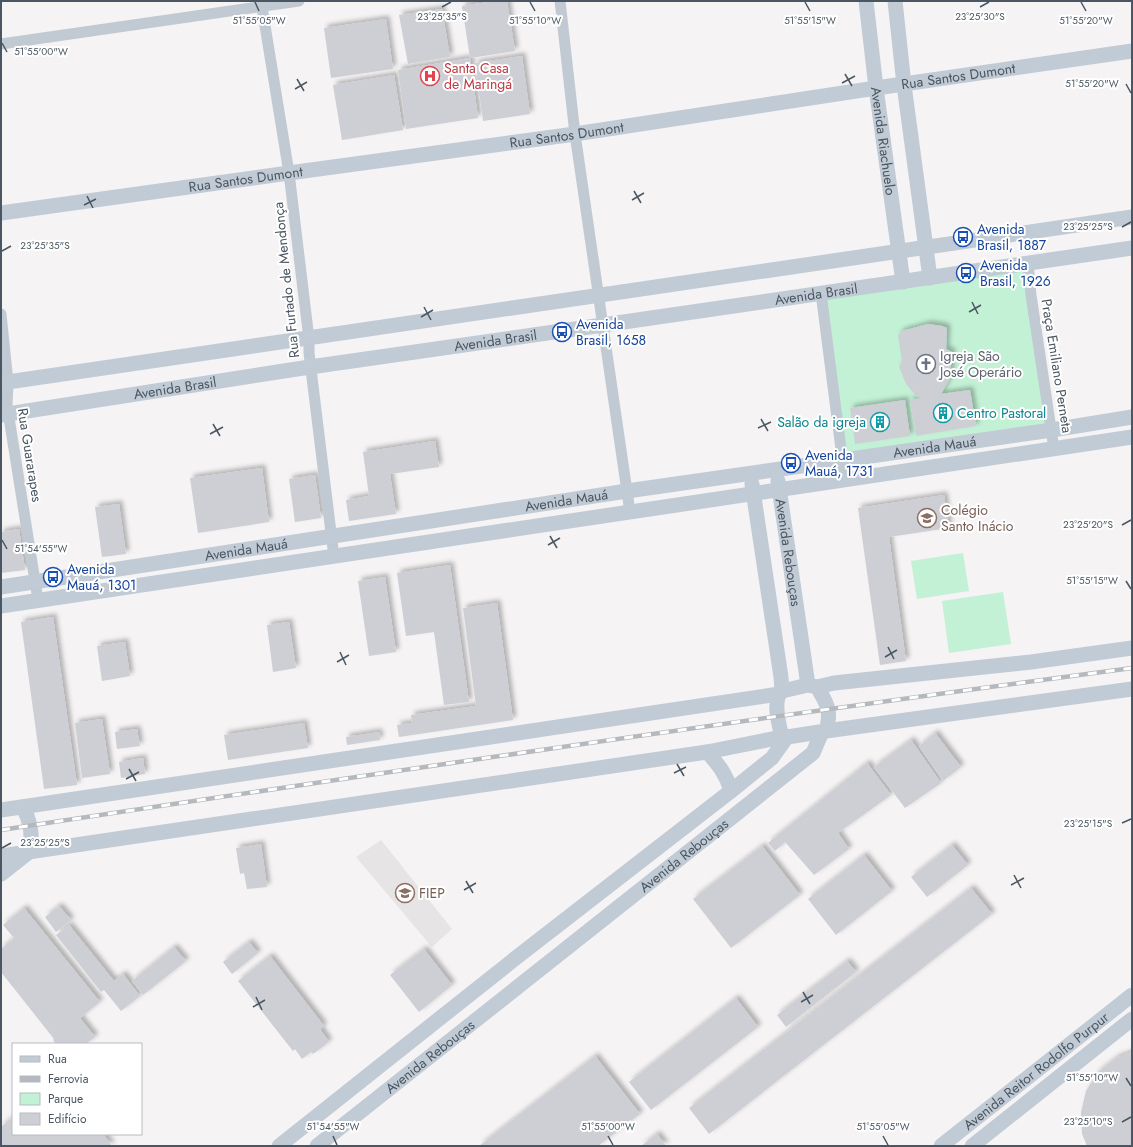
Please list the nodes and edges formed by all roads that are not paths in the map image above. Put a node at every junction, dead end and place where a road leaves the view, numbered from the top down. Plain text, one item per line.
1 (299, 1) edge
2 (560, 1) edge
3 (866, 1) edge
4 (894, 1) edge
5 (261, 4) edge
6 (1, 44) edge
7 (1132, 51) edge
8 (904, 85) junction
9 (876, 88) junction
10 (575, 134) junction
11 (289, 173) junction
12 (1, 213) edge
13 (1132, 217) edge
14 (926, 247) junction
15 (1132, 248) edge
16 (898, 250) junction
17 (1028, 263) junction
18 (930, 278) junction
19 (902, 282) junction
20 (821, 293) junction
21 (599, 296) junction
22 (1, 314) edge
23 (603, 325) junction
24 (309, 339) junction
25 (310, 367) junction
26 (5, 383) edge
27 (4, 414) edge
28 (1132, 417) edge
29 (1052, 430) junction
30 (1132, 437) edge
31 (1054, 449) junction
32 (842, 460) junction
33 (776, 470) junction
34 (750, 473) junction
35 (845, 480) junction
36 (779, 490) junction
37 (627, 491) junction
38 (754, 493) junction
39 (630, 512) junction
40 (331, 536) junction
41 (334, 557) junction
42 (35, 582) junction
43 (1, 587) edge
44 (793, 588) junction
45 (768, 592) junction
46 (38, 600) junction
47 (1, 606) edge
48 (1132, 648) edge
49 (815, 689) junction
50 (1132, 689) edge
51 (779, 696) junction
52 (825, 729) junction
53 (783, 734) junction
54 (707, 752) junction
55 (731, 791) junction
56 (1, 810) edge
57 (25, 811) junction
58 (31, 846) junction
59 (1, 856) edge
60 (1, 874) edge
61 (512, 961) junction
62 (526, 980) junction
63 (1132, 996) edge
64 (1105, 1017) junction
65 (1132, 1020) edge
66 (1117, 1032) junction
67 (323, 1111) junction
68 (338, 1130) junction
69 (279, 1146) edge
70 (317, 1146) edge
71 (941, 1146) edge
72 (972, 1146) edge

1 - 5 street
2 - 10 street
3 - 9 main road, Avenida Riachuelo
4 - 8 main road, Avenida Riachuelo
5 - 6 street
5 - 11 street, Rua Furtado de Mendonça
7 - 8 main road, Rua Santos Dumont
8 - 9 main road, Rua Santos Dumont
8 - 14 main road, Avenida Riachuelo
9 - 10 main road, Rua Santos Dumont
9 - 16 main road, Avenida Riachuelo
10 - 11 main road, Rua Santos Dumont
10 - 21 street
11 - 12 main road, Rua Santos Dumont
11 - 24 street, Rua Furtado de Mendonça
13 - 14 main road, Avenida Brasil
14 - 16 main road, Avenida Brasil
14 - 18 main road, Avenida Riachuelo
15 - 17 main road, Avenida Brasil
16 - 19 main road, Avenida Riachuelo
16 - 21 main road, Avenida Brasil
17 - 18 main road, Avenida Brasil
17 - 29 street, Praça Emiliano Perneta
18 - 19 main road, Avenida Brasil
19 - 20 main road, Avenida Brasil
20 - 23 main road, Avenida Brasil
20 - 32 street
21 - 23 street
21 - 24 main road, Avenida Brasil
22 - 26 street, Rua Guararapes
23 - 25 main road, Avenida Brasil
23 - 37 street
24 - 25 street, Rua Furtado de Mendonça
24 - 26 main road, Avenida Brasil
25 - 27 main road, Avenida Brasil
25 - 40 street, Rua Furtado de Mendonça
26 - 27 street, Rua Guararapes
27 - 42 street, Rua Guararapes
28 - 29 main road, Avenida Mauá
29 - 31 street, Praça Emiliano Perneta
29 - 32 main road, Avenida Mauá
30 - 31 main road, Avenida Mauá
31 - 35 main road, Avenida Mauá
32 - 33 main road, Avenida Mauá
32 - 35 street
33 - 34 main road, Avenida Mauá
33 - 36 main road, Avenida Rebouças
34 - 37 main road, Avenida Mauá
34 - 38 main road, Avenida Rebouças
35 - 36 main road, Avenida Mauá
36 - 38 main road, Avenida Mauá
36 - 44 main road, Avenida Rebouças
37 - 39 street
37 - 40 main road, Avenida Mauá
38 - 39 main road, Avenida Mauá
38 - 45 main road, Avenida Rebouças
39 - 41 main road, Avenida Mauá
40 - 41 street, Rua Furtado de Mendonça
40 - 42 main road, Avenida Mauá
41 - 46 main road, Avenida Mauá
42 - 43 main road, Avenida Mauá
42 - 46 street, Rua Guararapes
44 - 45 main road
44 - 49 main road, Avenida Rebouças
45 - 51 main road, Avenida Rebouças
46 - 47 main road, Avenida Mauá
48 - 49 main road
49 - 51 main road
49 - 52 main road, Avenida Rebouças
50 - 52 main road
51 - 53 main road, Avenida Rebouças
51 - 57 main road
52 - 53 main road
52 - 62 main road, Avenida Rebouças
53 - 54 main road
53 - 55 main road, Avenida Rebouças
54 - 55 main road
54 - 58 main road
55 - 61 main road, Avenida Rebouças
56 - 57 main road
57 - 58 main road
58 - 59 main road
58 - 60 main road
61 - 62 main road
61 - 67 main road, Avenida Rebouças
62 - 68 main road, Avenida Rebouças
63 - 64 main road, Avenida Reitor Rodolfo Purpur
64 - 66 main road
64 - 71 main road, Avenida Reitor Rodolfo Purpur
65 - 66 main road, Avenida Reitor Rodolfo Purpur
66 - 72 main road, Avenida Reitor Rodolfo Purpur
67 - 68 main road
67 - 69 main road, Avenida Rebouças
68 - 70 main road, Avenida Rebouças

